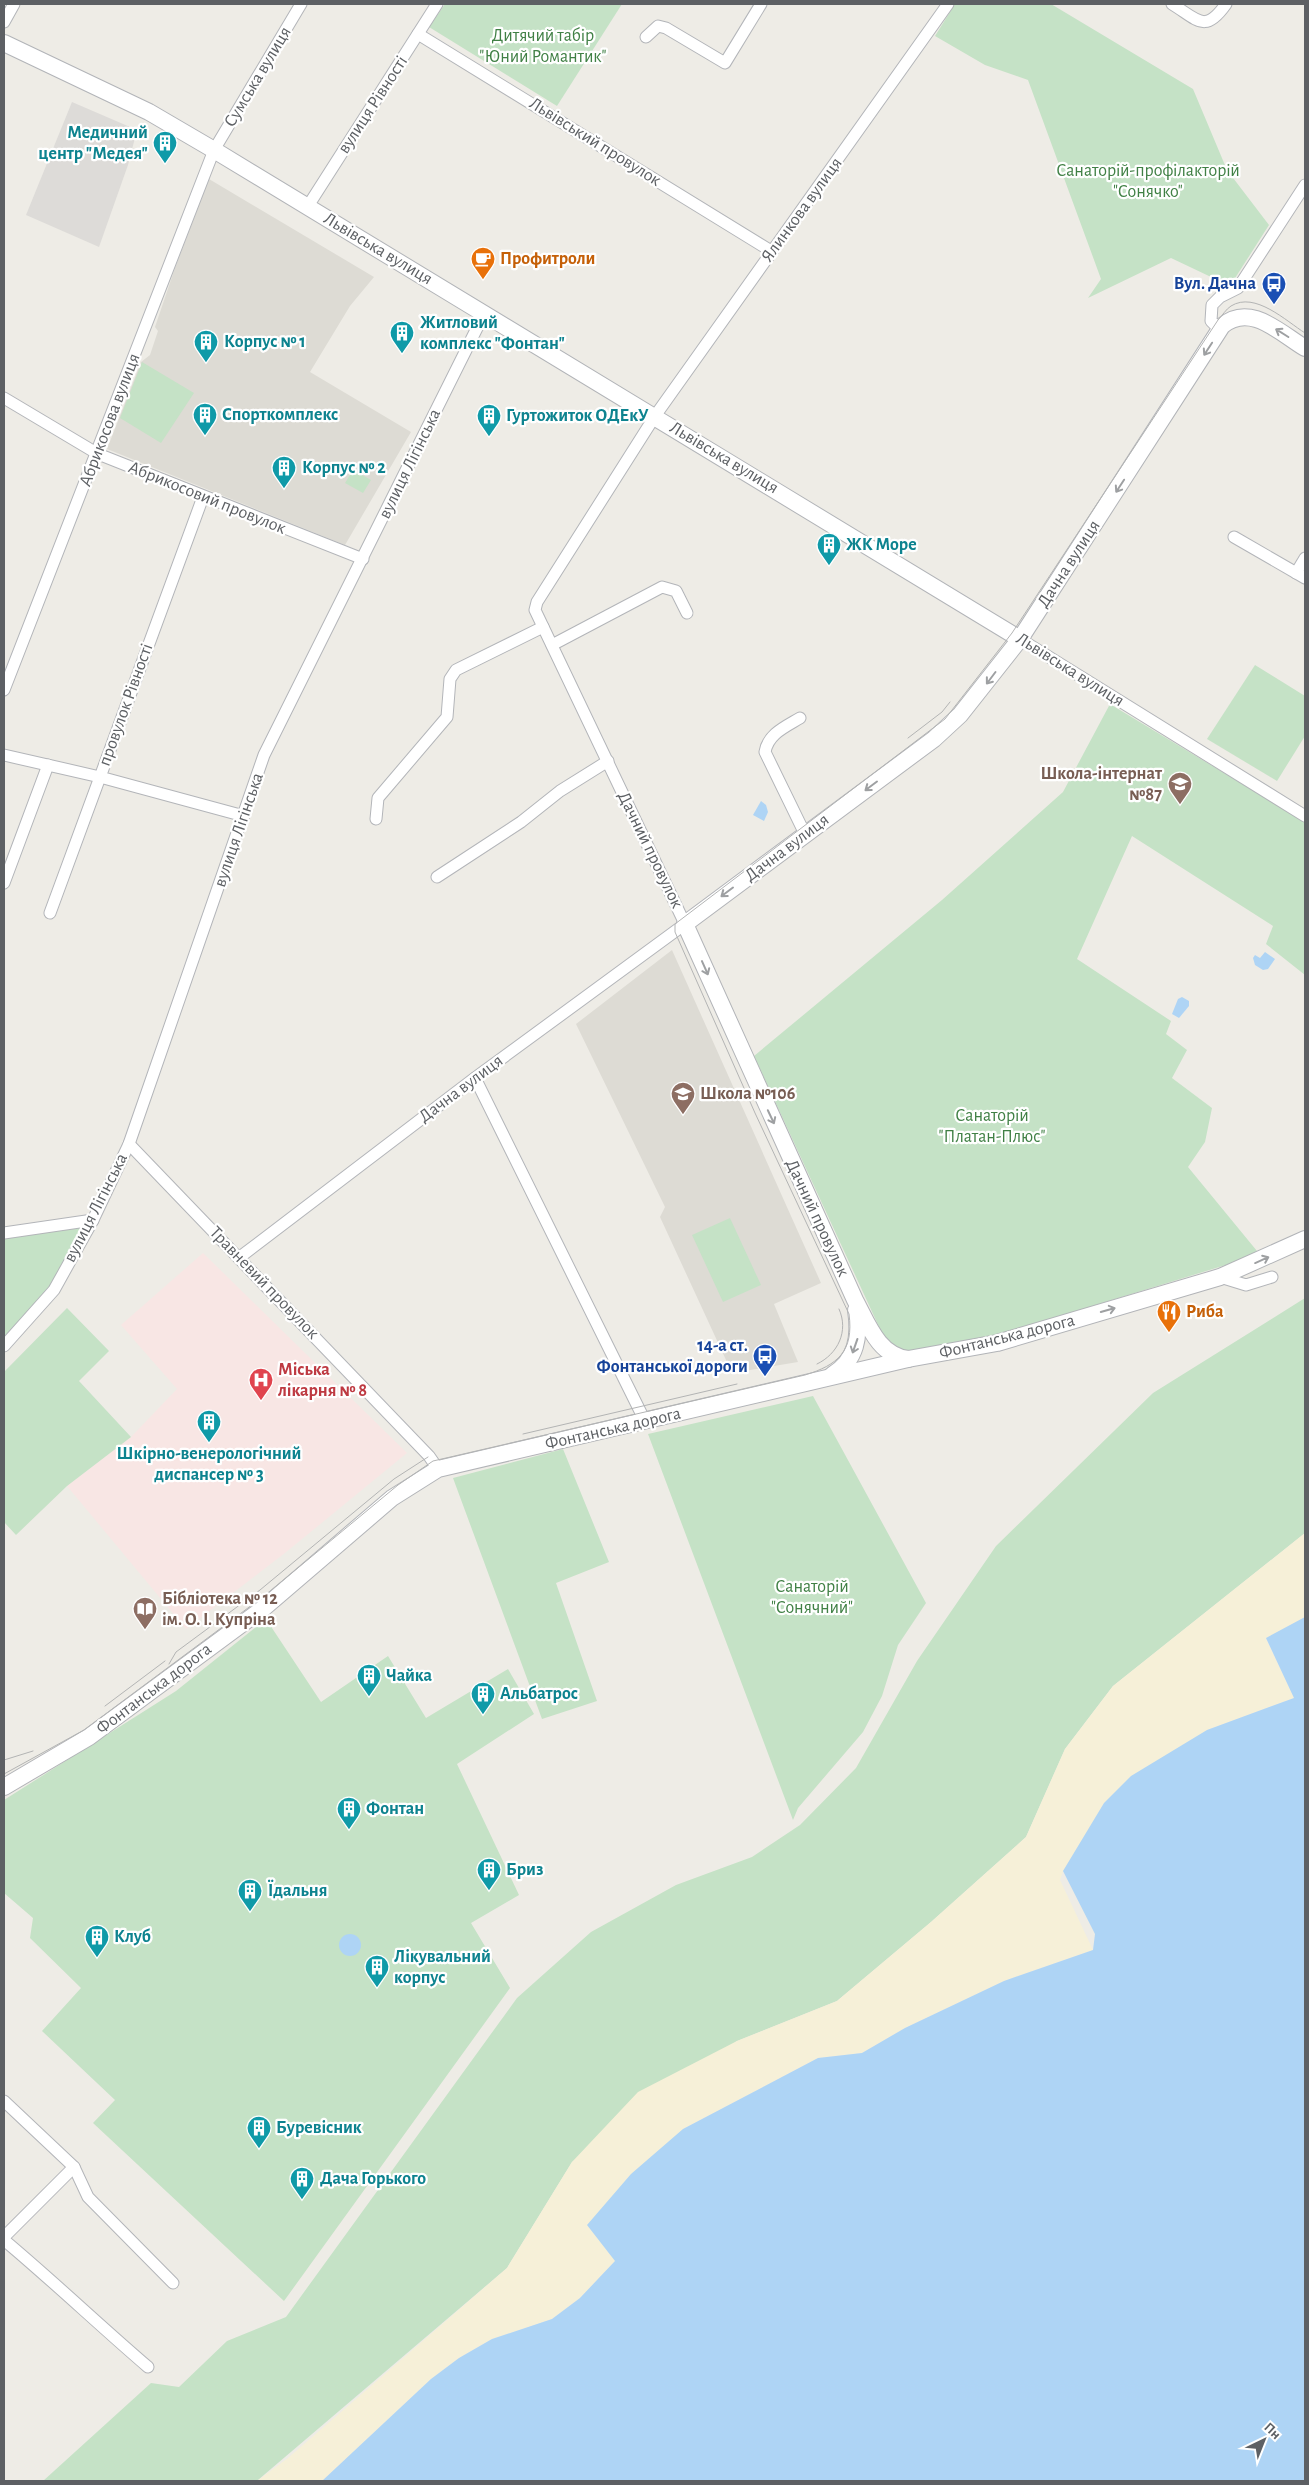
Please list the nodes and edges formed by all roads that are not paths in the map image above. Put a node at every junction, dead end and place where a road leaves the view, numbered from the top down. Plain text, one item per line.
1 (14, 4) edge
2 (301, 4) edge
3 (438, 4) edge
4 (761, 4) edge
5 (948, 4) edge
6 (1172, 4) edge
7 (1226, 4) edge
8 (4, 22) edge
9 (418, 34) junction
10 (646, 37) dead end
11 (4, 43) edge
12 (214, 150) junction
13 (1305, 185) edge
14 (308, 206) junction
15 (771, 251) junction
16 (484, 314) junction
17 (1220, 330) junction
18 (1305, 348) edge
19 (4, 398) edge
20 (655, 416) junction
21 (98, 454) junction
22 (203, 497) junction
23 (1234, 537) dead end
24 (1305, 558) edge
25 (363, 559) junction
26 (1301, 576) edge
27 (687, 613) dead end
28 (543, 626) junction
29 (1020, 639) junction
30 (552, 645) junction
31 (4, 690) edge
32 (800, 718) dead end
33 (4, 755) edge
34 (608, 761) junction
35 (48, 765) junction
36 (100, 777) junction
37 (244, 816) junction
38 (1305, 816) edge
39 (376, 819) dead end
40 (806, 834) junction
41 (437, 877) dead end
42 (4, 883) edge
43 (50, 913) dead end
44 (685, 924) junction
45 (475, 1078) junction
46 (129, 1144) junction
47 (93, 1220) junction
48 (4, 1233) edge
49 (1305, 1239) edge
50 (240, 1257) junction
51 (1220, 1277) junction
52 (1272, 1277) dead end
53 (855, 1300) junction
54 (4, 1346) edge
55 (908, 1359) junction
56 (823, 1380) junction
57 (645, 1421) junction
58 (438, 1469) junction
59 (4, 1787) edge
60 (4, 2101) edge
61 (74, 2167) junction
62 (4, 2238) edge
63 (173, 2283) dead end
64 (148, 2367) dead end

1 - 8 street
2 - 12 street, Сумська вулиця
3 - 9 street, вулиця Рівності
4 - 10 street
5 - 15 street, Ялинкова вулиця
6 - 7 street
9 - 14 street, вулиця Рівності
9 - 15 street, Львівський провулок
11 - 12 main road, Львівська вулиця
12 - 14 main road, Львівська вулиця
12 - 21 street, Абрикосова вулиця
13 - 17 street
14 - 16 main road, Львівська вулиця
15 - 20 street, Ялинкова вулиця
16 - 20 main road, Львівська вулиця
16 - 25 street, вулиця Лігінська
18 -> 17 main road, Дачна вулиця
17 -> 29 main road, Дачна вулиця
19 - 21 street, Абрикосовий провулок
20 - 28 street, Дачний провулок
20 - 29 main road, Львівська вулиця
21 - 22 street, Абрикосовий провулок
21 - 31 street, Абрикосова вулиця
22 - 25 street, Абрикосовий провулок
22 - 36 street, провулок Рівності
23 - 26 street
24 - 26 street
25 - 37 street, вулиця Лігінська
27 - 30 street
28 - 30 street, Дачний провулок
28 - 39 street
29 - 38 street, Львівська вулиця
29 -> 40 main road, Дачна вулиця
30 - 34 street, Дачний провулок
32 - 40 street
33 - 35 street
34 - 41 street
34 - 44 street, Дачний провулок
35 - 36 street
35 - 42 street
36 - 37 street
36 - 43 street, провулок Рівності
37 - 46 street, вулиця Лігінська
40 -> 44 main road, Дачна вулиця
44 - 45 street, Дачна вулиця
44 -> 53 main road, Дачний провулок
45 - 50 street, Дачна вулиця
45 - 57 street
46 - 47 street, вулиця Лігінська
46 - 50 street, Травневий провулок
47 - 48 street
47 - 54 street, вулиця Лігінська
51 -> 49 main road, Фонтанська дорога
50 - 58 street, Травневий провулок
51 - 52 street
55 -> 51 main road, Фонтанська дорога
53 - 55 main road, Дачний провулок
53 -> 56 main road, Дачний провулок
55 - 56 main road, Фонтанська дорога
56 - 57 main road, Фонтанська дорога
57 - 58 main road, Фонтанська дорога
58 - 59 main road, Фонтанська дорога
60 - 61 street
61 - 62 street
61 - 63 street
62 - 64 street

